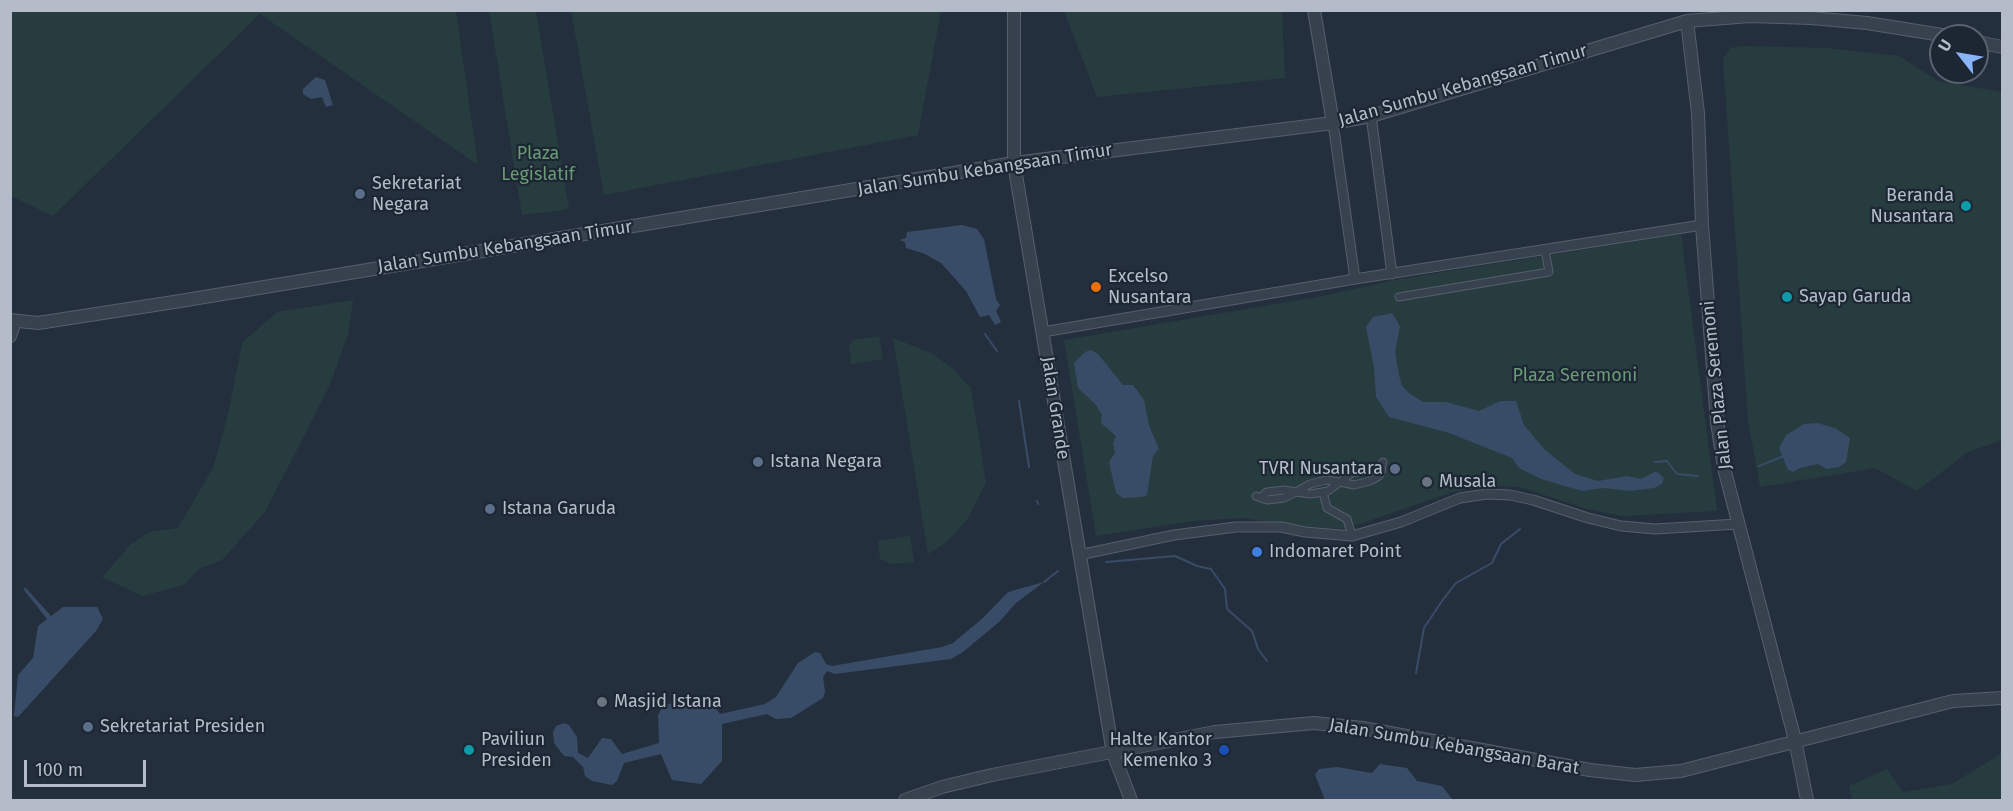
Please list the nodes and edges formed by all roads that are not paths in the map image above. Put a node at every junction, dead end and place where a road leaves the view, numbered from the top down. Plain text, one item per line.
1 (1014, 10) edge
2 (1314, 10) edge
3 (1687, 21) junction
4 (1929, 33) edge
5 (1371, 116) junction
6 (1333, 123) junction
7 (1014, 163) junction
8 (1702, 225) junction
9 (1545, 250) junction
10 (1392, 274) junction
11 (1355, 279) junction
12 (1399, 297) dead end
13 (12, 318) edge
14 (1043, 332) junction
15 (10, 336) edge
16 (1383, 462) dead end
17 (1382, 470) junction
18 (1340, 482) junction
19 (1296, 492) junction
20 (1323, 492) junction
21 (1258, 497) dead end
22 (1738, 524) junction
23 (1352, 536) junction
24 (1079, 555) junction
25 (2002, 698) edge
26 (1796, 740) junction
27 (1113, 753) junction
28 (905, 801) edge
29 (1131, 801) edge
30 (1808, 801) edge

1 - 7 street, Jalan Grande
2 - 6 street
3 - 4 street, Jalan Sumbu Kebangsaan Timur
3 - 5 street, Jalan Sumbu Kebangsaan Timur
3 - 8 street, Jalan Plaza Seremoni
5 - 6 street, Jalan Sumbu Kebangsaan Timur
5 - 10 street
6 - 7 street, Jalan Sumbu Kebangsaan Timur
6 - 11 street
7 - 13 street, Jalan Sumbu Kebangsaan Timur
7 - 14 street, Jalan Grande
8 - 9 street
8 - 22 street, Jalan Plaza Seremoni
9 - 10 street
9 - 12 street
10 - 11 street
11 - 14 street
13 - 15 street
14 - 24 street, Jalan Grande
16 - 17 street
17 - 18 street
17 - 18 street
18 - 19 street
18 - 20 street
19 - 20 street
19 - 21 street
20 - 23 street
22 - 23 street
22 - 26 street, Jalan Plaza Seremoni
23 - 24 street
24 - 27 street, Jalan Grande
25 - 26 street, Jalan Sumbu Kebangsaan Barat
26 - 27 street, Jalan Sumbu Kebangsaan Barat
26 - 30 street, Jalan Plaza Seremoni
27 - 28 street, Jalan Sumbu Kebangsaan Barat
27 - 29 street, Jalan Grande

